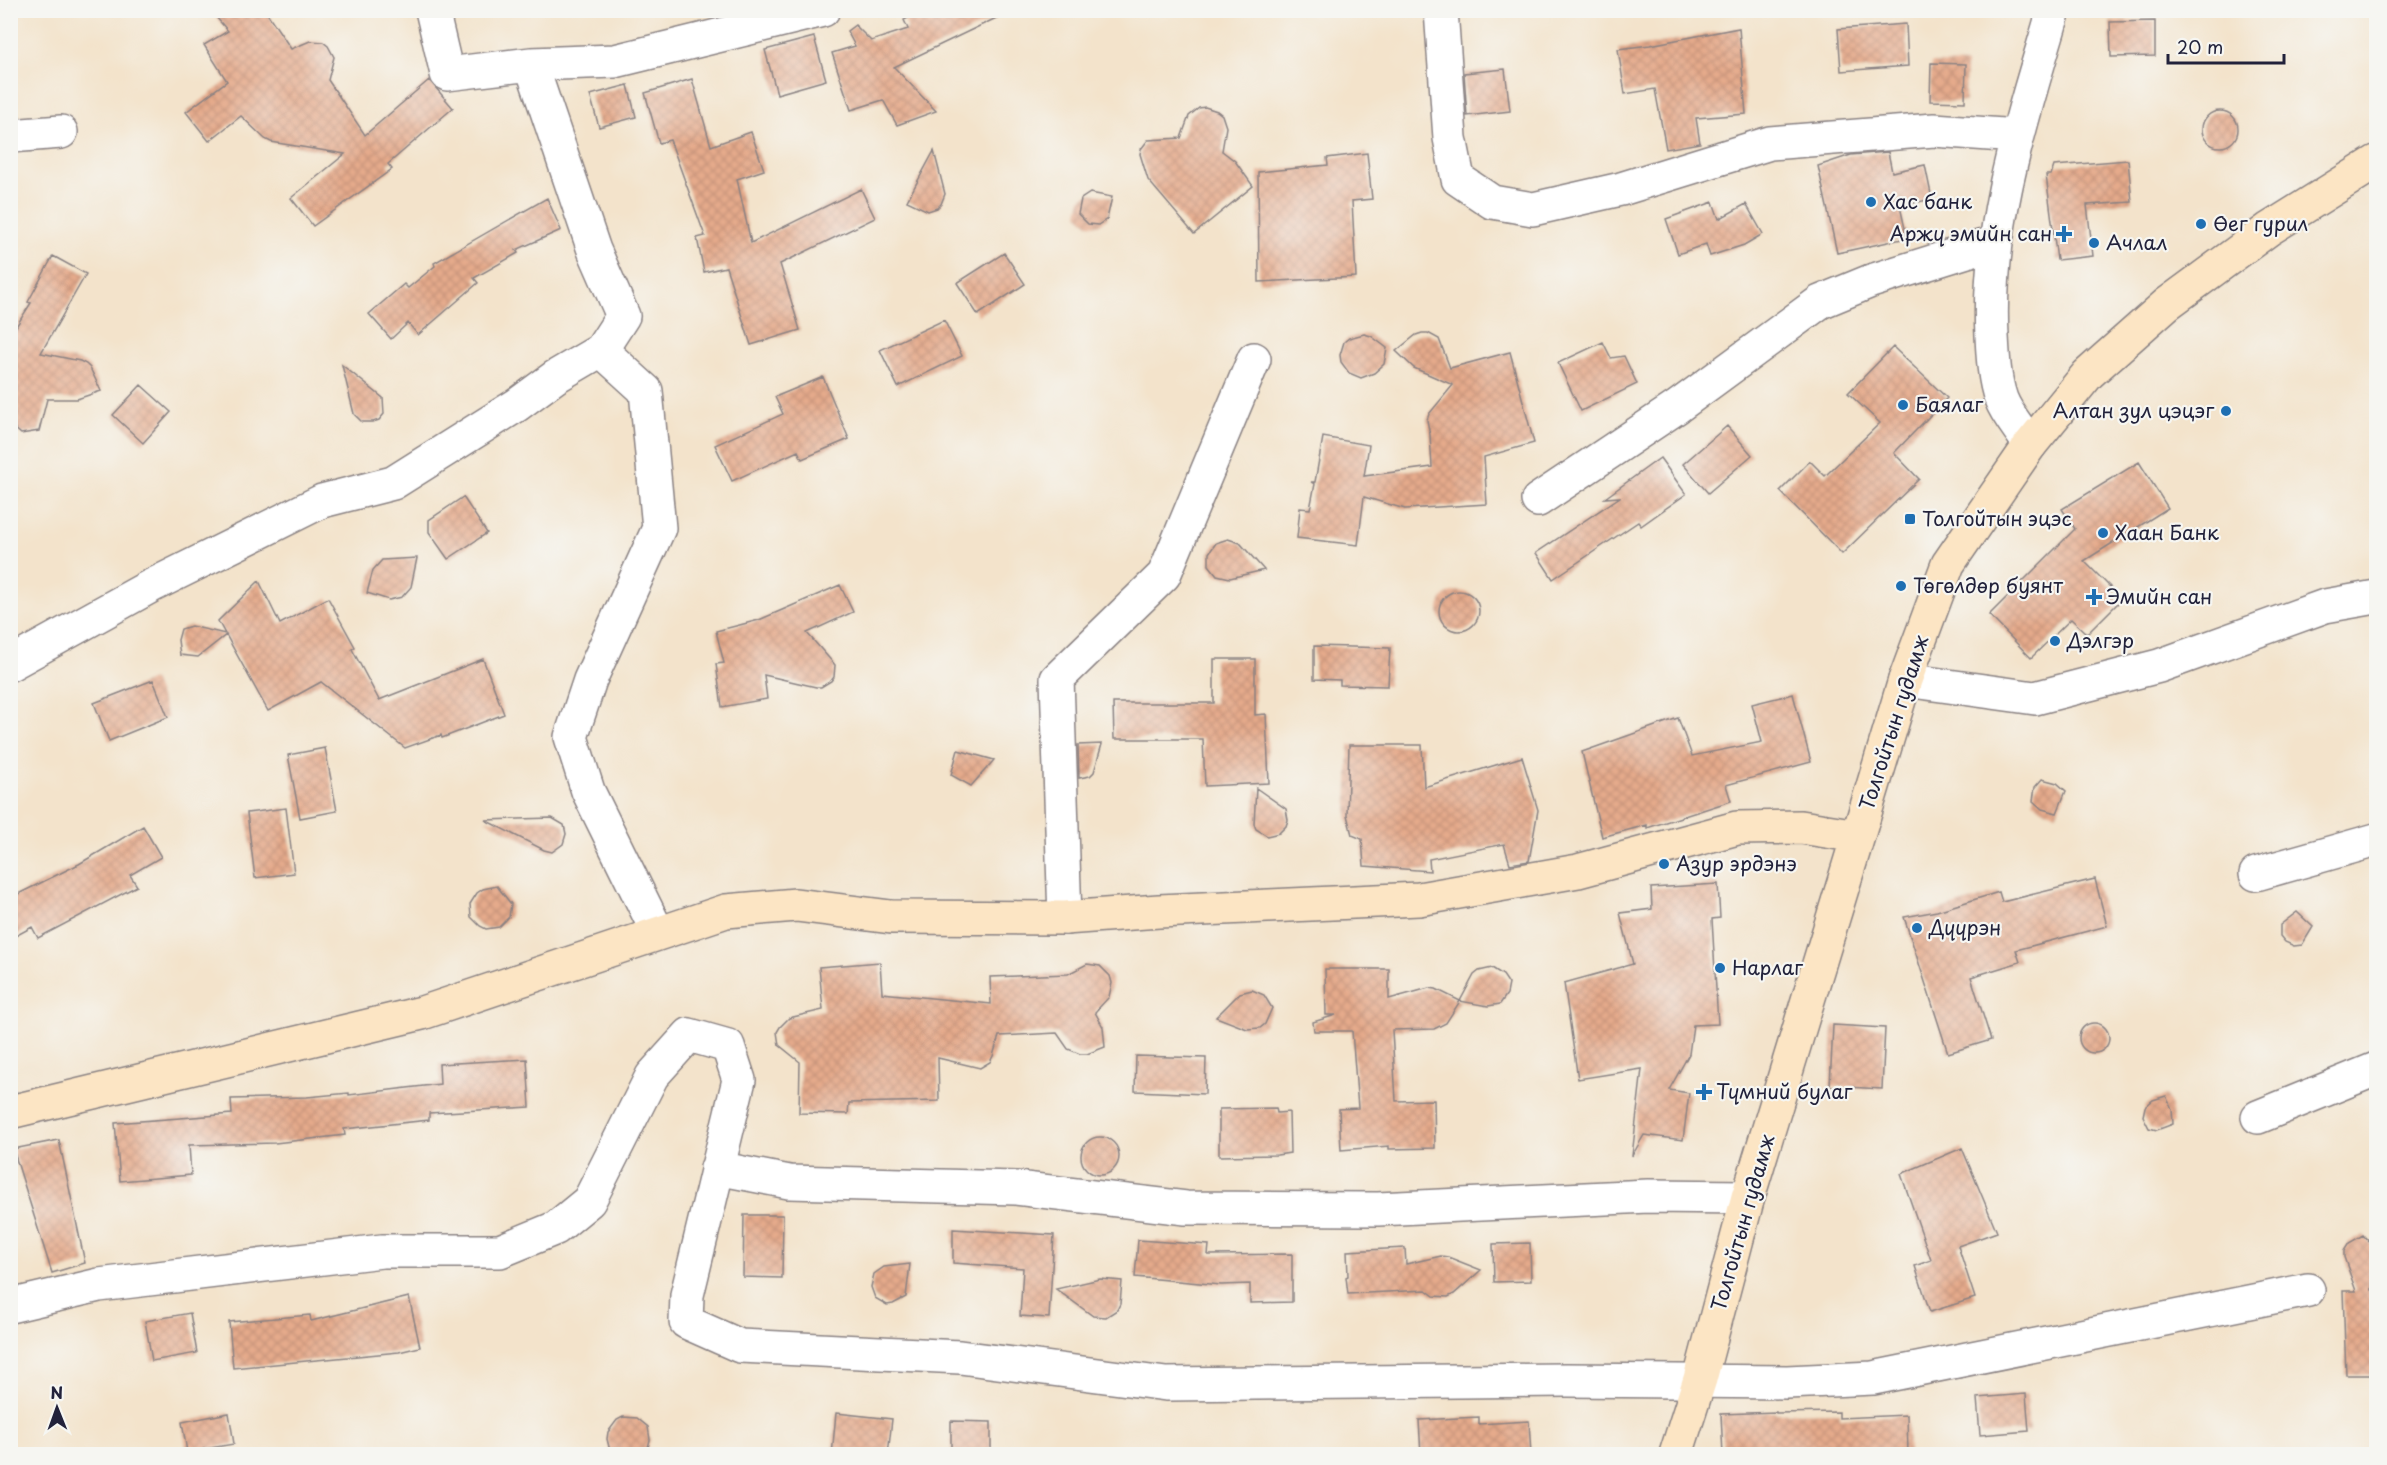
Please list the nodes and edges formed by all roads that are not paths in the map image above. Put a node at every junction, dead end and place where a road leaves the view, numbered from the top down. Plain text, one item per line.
1 (432, 10) edge
2 (823, 10) edge
3 (1441, 10) edge
4 (2054, 10) edge
5 (531, 64) junction
6 (61, 132) dead end
7 (10, 136) edge
8 (2017, 136) junction
9 (2376, 162) edge
10 (1996, 242) junction
11 (602, 350) junction
12 (1254, 359) dead end
13 (2030, 445) junction
14 (1539, 500) dead end
15 (2376, 597) edge
16 (10, 664) edge
17 (1905, 680) junction
18 (1858, 836) junction
19 (2376, 840) edge
20 (2256, 874) dead end
21 (1065, 918) junction
22 (658, 933) junction
23 (2376, 1069) edge
24 (10, 1112) edge
25 (2258, 1117) dead end
26 (717, 1168) junction
27 (1748, 1197) junction
28 (2308, 1290) dead end
29 (10, 1306) edge
30 (1700, 1379) junction
31 (1676, 1455) edge

1 - 5 street
2 - 5 street
3 - 8 street
4 - 8 street
5 - 11 street
6 - 7 street
8 - 10 street
9 - 13 street, Толгойтын гудамж
10 - 13 street
10 - 14 street
11 - 16 street
11 - 22 street
12 - 21 street
13 - 17 street, Толгойтын гудамж
15 - 17 street
17 - 18 street, Толгойтын гудамж
18 - 21 street
18 - 27 street, Толгойтын гудамж
19 - 20 street
21 - 22 street
22 - 24 street
23 - 25 street
26 - 27 street
26 - 29 street
26 - 30 street
27 - 30 street, Толгойтын гудамж
28 - 30 street
30 - 31 street, Толгойтын гудамж

